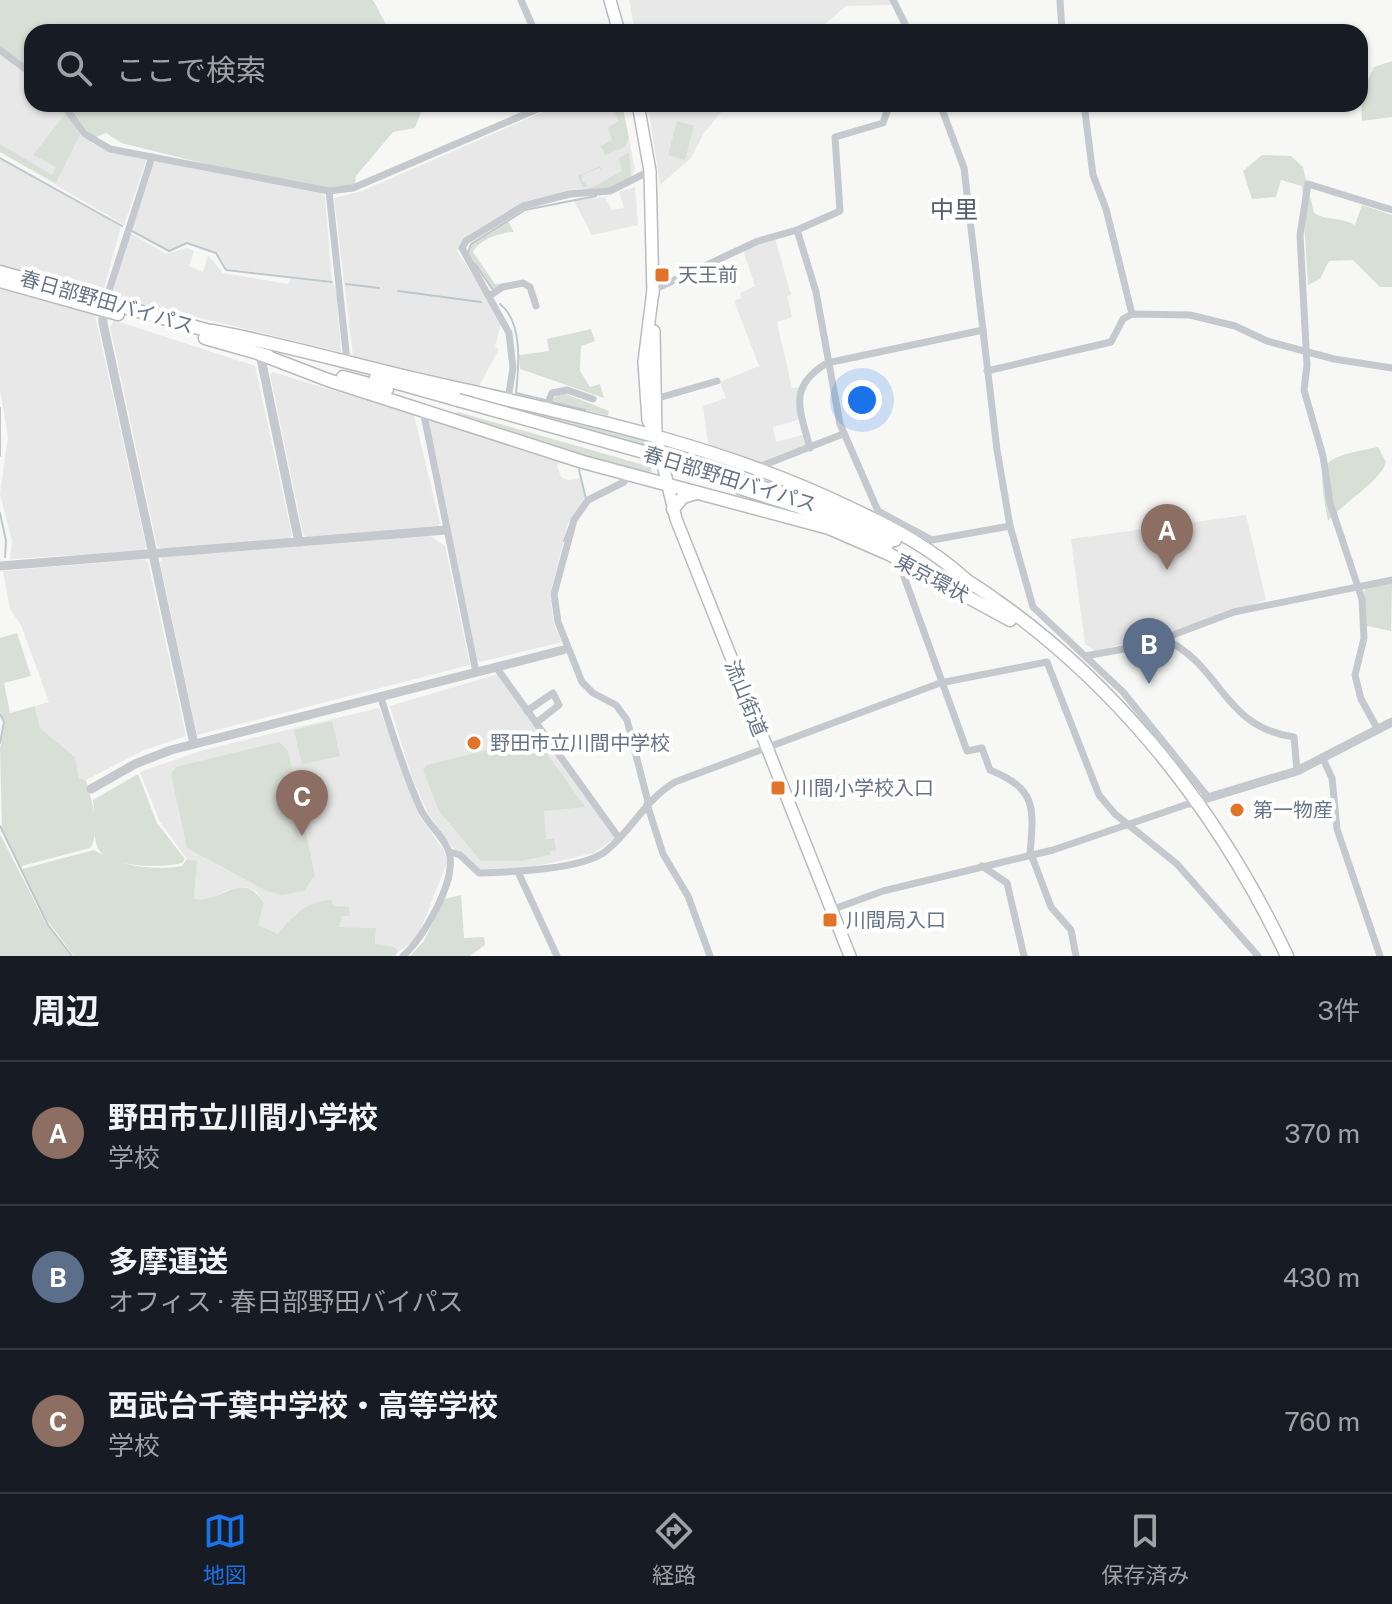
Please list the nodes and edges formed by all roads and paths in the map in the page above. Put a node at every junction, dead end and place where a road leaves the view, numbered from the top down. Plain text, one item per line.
1 (521, 0) edge
2 (610, 0) edge
3 (893, 0) edge
4 (1060, 0) edge
5 (532, 24) edge
6 (617, 24) edge
7 (905, 24) edge
8 (1062, 24) edge
9 (0, 50) edge
10 (24, 68) edge
11 (70, 112) edge
12 (530, 112) edge
13 (639, 112) edge
14 (887, 112) edge
15 (943, 112) edge
16 (1085, 112) edge
17 (152, 157) junction
18 (650, 171) junction
19 (329, 191) junction
20 (1392, 210) edge
21 (797, 230) junction
22 (0, 272) edge
23 (0, 281) edge
24 (653, 290) junction
25 (489, 296) junction
26 (104, 306) junction
27 (536, 306) dead end
28 (1132, 314) junction
29 (983, 330) junction
30 (212, 331) junction
31 (1304, 349) junction
32 (260, 354) junction
33 (347, 361) junction
34 (827, 363) junction
35 (1392, 368) edge
36 (987, 371) junction
37 (717, 381) dead end
38 (508, 399) junction
39 (593, 399) dead end
40 (655, 399) junction
41 (457, 404) junction
42 (546, 408) junction
43 (423, 410) junction
44 (843, 434) junction
45 (656, 436) junction
46 (810, 448) junction
47 (762, 471) junction
48 (707, 474) junction
49 (628, 475) junction
50 (667, 485) junction
51 (699, 493) junction
52 (673, 509) junction
53 (1010, 526) junction
54 (446, 530) junction
55 (299, 542) junction
56 (153, 555) junction
57 (898, 560) junction
58 (0, 566) edge
59 (964, 578) junction
60 (1392, 580) edge
61 (1358, 586) junction
62 (1010, 620) junction
63 (1164, 639) junction
64 (563, 650) dead end
65 (1085, 656) junction
66 (496, 667) junction
67 (476, 672) junction
68 (940, 683) junction
69 (381, 698) junction
70 (527, 711) junction
71 (536, 723) junction
72 (1391, 726) edge
73 (1377, 728) junction
74 (194, 744) junction
75 (766, 747) junction
76 (1323, 759) junction
77 (1297, 771) junction
78 (91, 789) dead end
79 (1199, 800) junction
80 (648, 803) junction
81 (1129, 822) junction
82 (619, 838) junction
83 (450, 852) junction
84 (1030, 854) junction
85 (982, 866) junction
86 (519, 874) junction
87 (831, 910) junction
88 (403, 956) edge
89 (557, 956) edge
90 (710, 956) edge
91 (850, 956) edge
92 (1024, 956) edge
93 (1076, 956) edge
94 (1258, 956) edge
95 (1278, 956) edge
96 (1287, 956) edge
97 (1380, 956) edge

1 - 5 street
2 - 6 main road
3 - 7 street
4 - 8 street
9 - 10 street
11 - 17 street
12 - 19 street
13 - 18 main road, 流山街道
14 - 21 street
15 - 29 street
16 - 28 street
17 - 19 street
17 - 26 street
18 - 24 main road, 流山街道
18 - 25 street
19 - 33 street
20 - 31 street
21 - 24 street
21 - 34 street
22 - 26 highway, 春日部野田バイパス
23 - 26 highway, 春日部野田バイパス
24 - 40 main road, 流山街道
24 - 45 main road, 流山街道
25 - 27 street
25 - 38 street
26 - 30 highway, 春日部野田バイパス
26 - 32 highway, 春日部野田バイパス
26 - 56 street
28 - 31 street
28 - 36 street
29 - 34 street
29 - 36 street
30 - 33 highway
30 - 41 highway, 春日部野田バイパス
31 - 35 street
31 - 61 street
32 - 41 highway, 春日部野田バイパス
32 - 43 highway, 東京環状
32 - 55 street
33 - 38 highway
34 - 44 street
34 - 46 street
36 - 53 street
37 - 40 street
38 - 42 highway
39 - 42 street
40 - 45 main road, 流山街道
41 - 48 highway, 春日部野田バイパス
42 - 45 highway
43 - 49 highway, 東京環状
43 - 54 street
44 - 46 street
44 - 53 street
45 - 47 highway
45 - 50 main road, 流山街道
46 - 47 street
47 - 59 highway
48 - 59 highway, 春日部野田バイパス
48 - 62 highway, 春日部野田バイパス
49 - 50 highway, 東京環状
49 - 80 street
50 - 51 highway, 東京環状
50 - 52 main road, 流山街道
51 - 52 highway
51 - 57 highway, 東京環状
52 - 75 main road, 流山街道
53 - 65 street
54 - 55 street
54 - 67 street
55 - 56 street
56 - 58 street
56 - 74 street
57 - 62 highway, 東京環状
57 - 68 street
59 - 79 highway, 春日部野田バイパス
60 - 61 street
61 - 63 street
61 - 73 street
62 - 79 highway, 春日部野田バイパス
63 - 65 street
63 - 77 street
64 - 66 street
65 - 79 street
66 - 67 street
66 - 70 street
67 - 69 street
68 - 75 street
68 - 81 street
68 - 84 street
69 - 74 street
69 - 83 street
70 - 71 street
70 - 71 street
71 - 82 street
72 - 73 street
73 - 76 street
74 - 78 street
75 - 80 street
75 - 87 main road, 流山街道
76 - 77 street
76 - 97 street
77 - 79 street
79 - 81 street
79 - 95 highway, 春日部野田バイパス
79 - 96 highway, 春日部野田バイパス
80 - 82 street
80 - 90 street
81 - 84 street
81 - 94 street
82 - 86 street
83 - 86 street
83 - 88 street
84 - 85 street
84 - 93 street
85 - 87 street
85 - 92 street
86 - 89 street
87 - 91 main road, 流山街道

